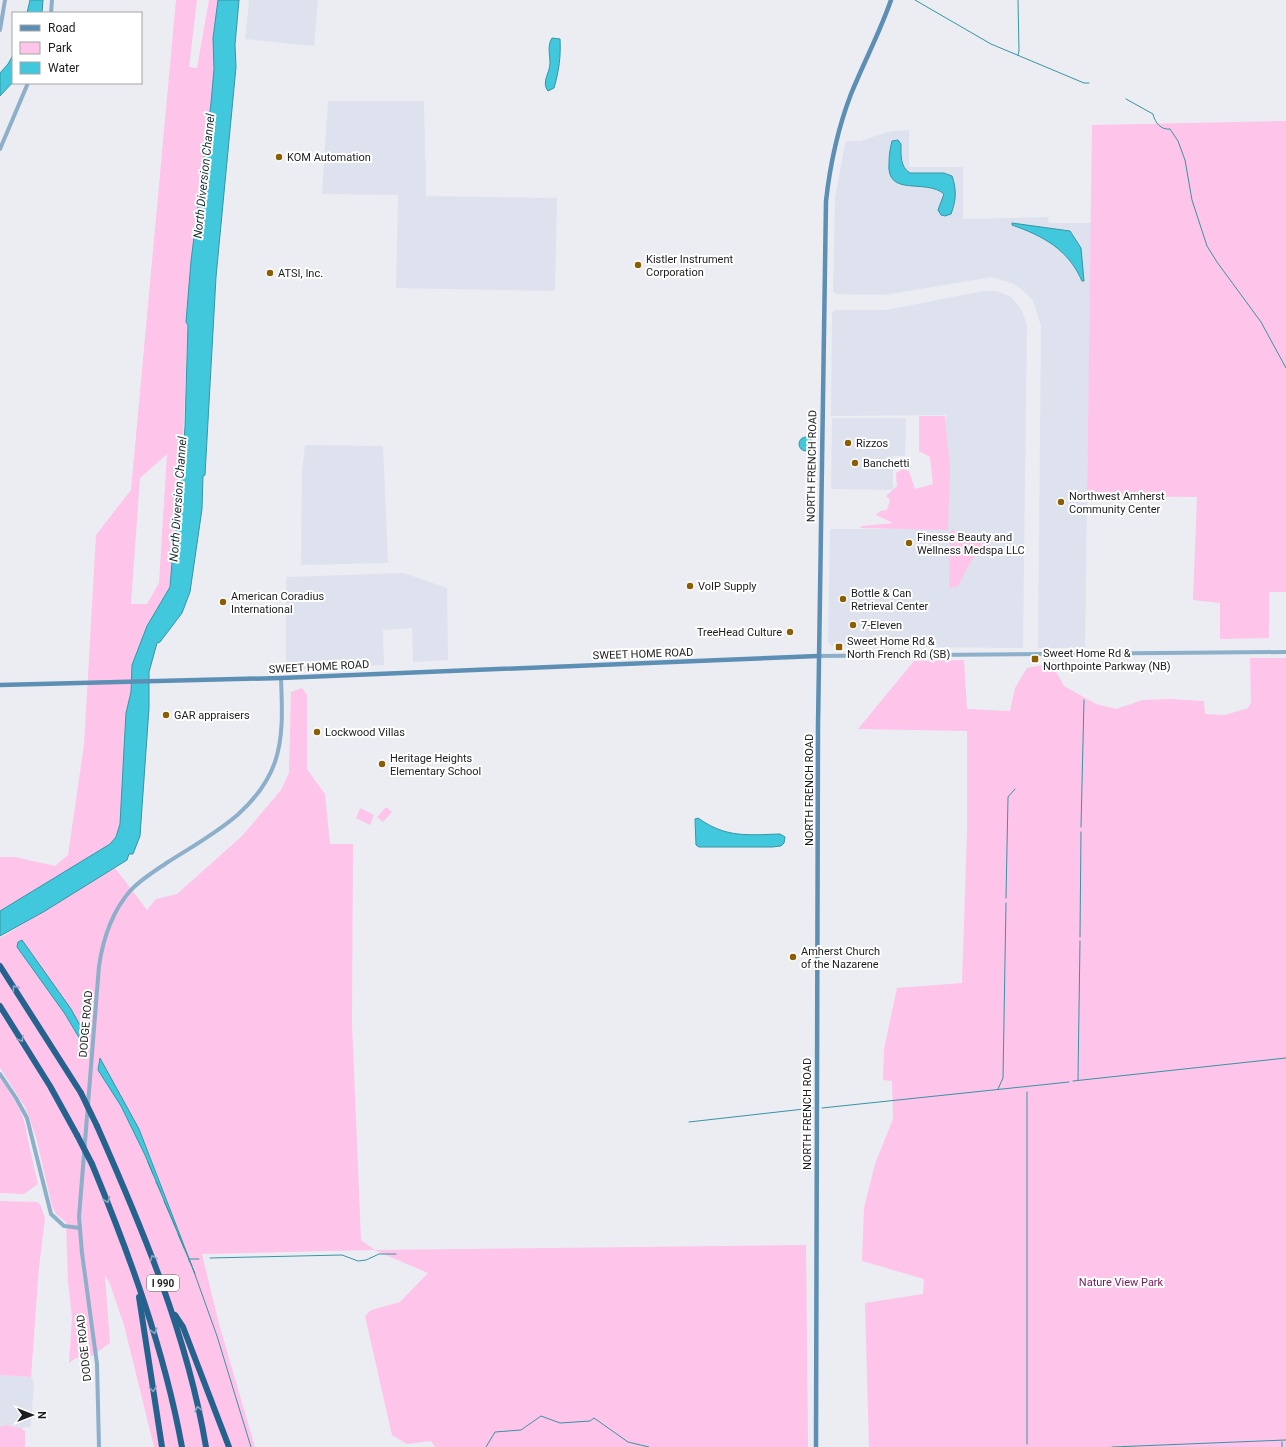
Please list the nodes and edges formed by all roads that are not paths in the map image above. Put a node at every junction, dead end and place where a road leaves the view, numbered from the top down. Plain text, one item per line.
1 (6, 0) edge
2 (52, 0) edge
3 (891, 0) edge
4 (51, 12) edge
5 (0, 30) edge
6 (28, 84) edge
7 (0, 149) edge
8 (1286, 652) edge
9 (818, 656) junction
10 (281, 678) junction
11 (0, 685) edge
12 (0, 966) edge
13 (0, 1006) edge
14 (0, 1074) edge
15 (80, 1228) junction
16 (137, 1281) junction
17 (170, 1305) junction
18 (99, 1447) edge
19 (162, 1447) edge
20 (182, 1447) edge
21 (206, 1447) edge
22 (229, 1447) edge
23 (816, 1447) edge

1 - 5 street
2 - 4 street
3 - 9 main road, NORTH FRENCH ROAD
6 - 7 street
8 - 9 street, SWEET HOME ROAD
9 - 10 main road, SWEET HOME ROAD
9 - 23 main road, NORTH FRENCH ROAD
10 - 11 main road, SWEET HOME ROAD
10 - 15 street, DODGE ROAD
17 -> 12 highway, I 990, bridge
13 -> 16 highway, I 990, bridge
14 - 15 street
15 - 18 street, DODGE ROAD
16 -> 19 highway
16 -> 20 highway, I 990
21 -> 17 highway, I 990
17 - 22 highway

